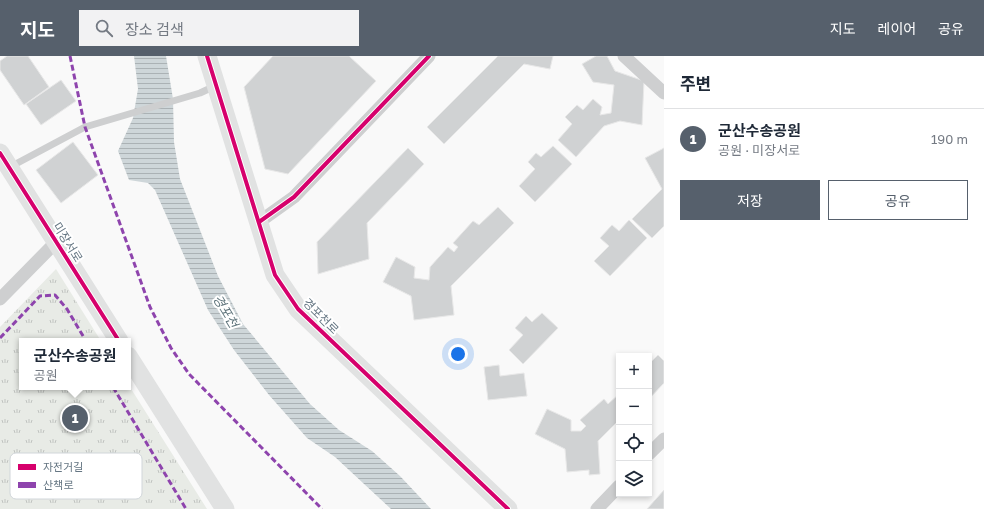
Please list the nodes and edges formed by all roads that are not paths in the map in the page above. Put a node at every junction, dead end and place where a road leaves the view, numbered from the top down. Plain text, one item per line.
1 (206, 56) edge
2 (429, 56) edge
3 (624, 56) edge
4 (208, 89) junction
5 (664, 93) edge
6 (4, 160) edge
7 (259, 222) junction
8 (56, 242) junction
9 (0, 299) edge
10 (117, 338) edge
11 (131, 361) edge
12 (664, 439) edge
13 (652, 451) edge
14 (616, 489) edge
15 (225, 509) edge
16 (508, 509) edge
17 (597, 509) edge

1 - 4 street, 경포천로
2 - 7 street
3 - 5 street
4 - 6 lane
4 - 7 street, 경포천로
6 - 8 street, 미장서로
7 - 16 street, 경포천로
8 - 9 street
8 - 10 street, 미장서로
11 - 15 street
12 - 13 street
14 - 17 street

